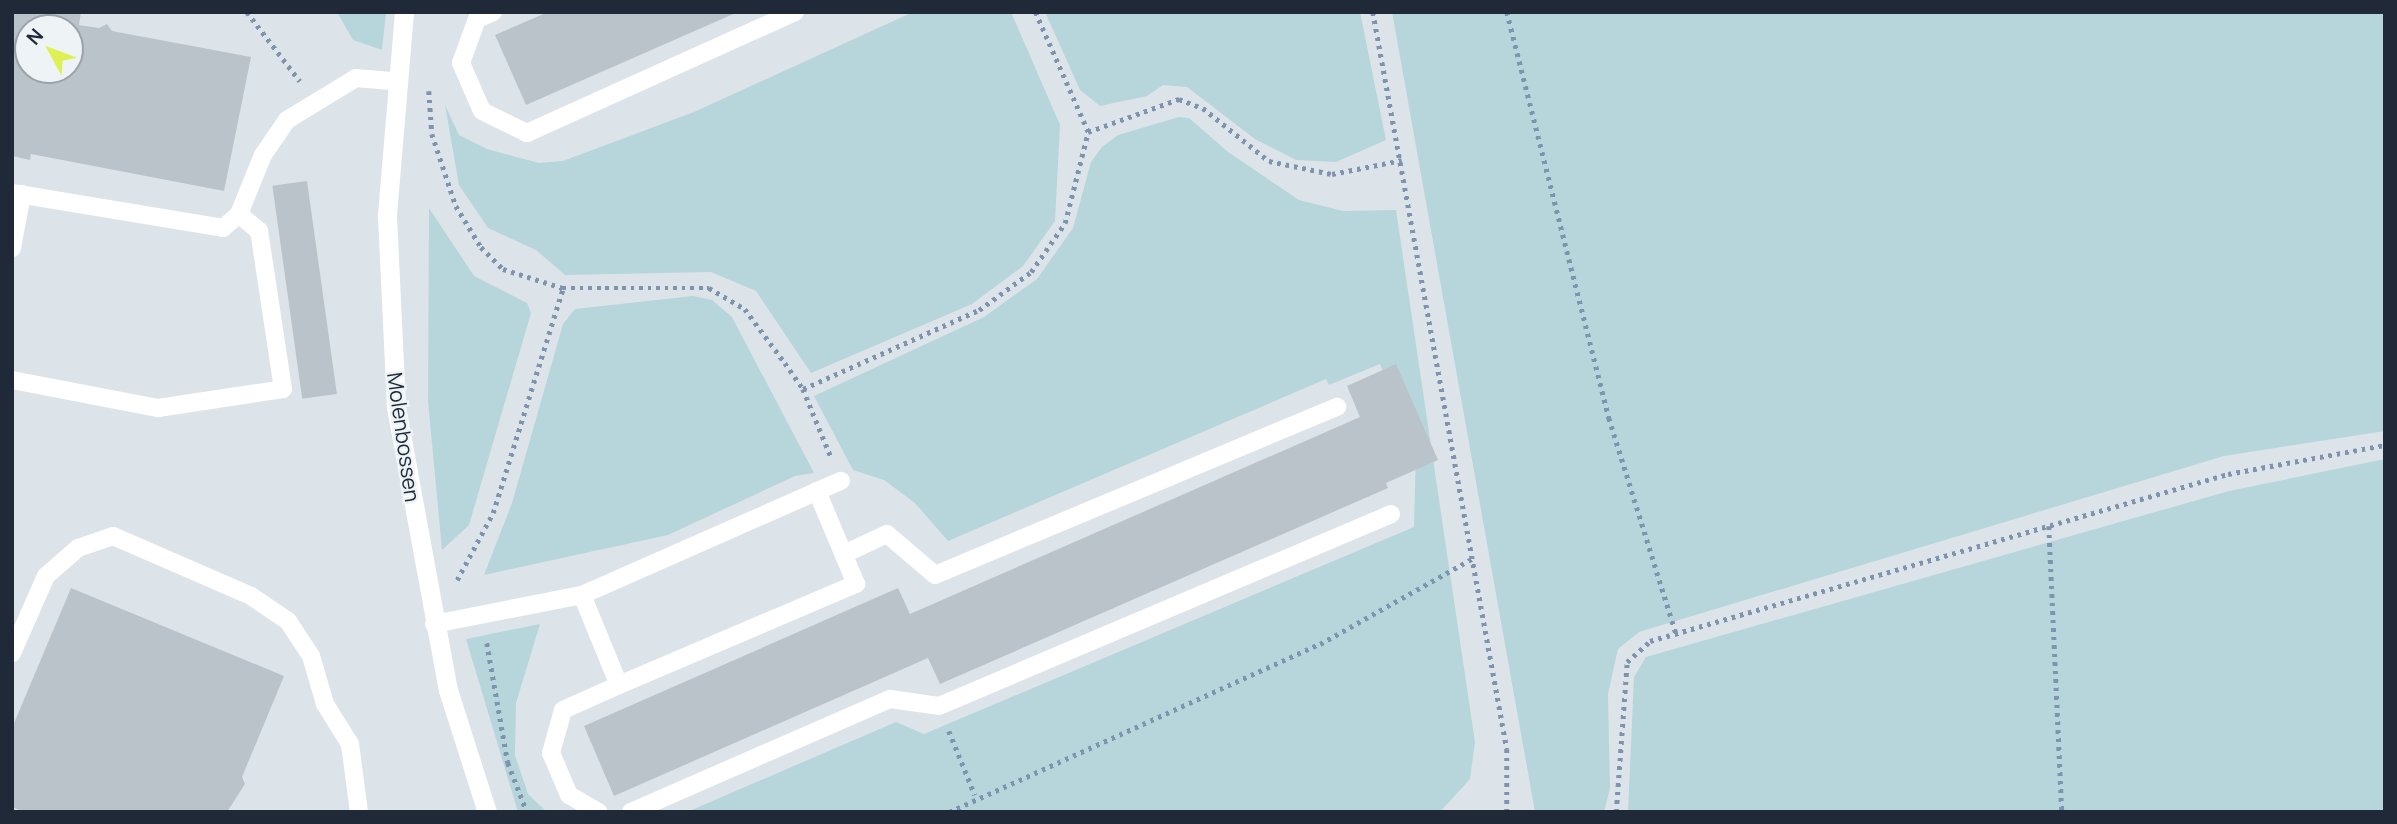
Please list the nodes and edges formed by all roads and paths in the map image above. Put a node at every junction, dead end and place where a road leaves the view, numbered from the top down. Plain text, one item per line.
1 (247, 12) edge
2 (404, 12) edge
3 (493, 12) edge
4 (795, 12) edge
5 (1035, 12) edge
6 (1373, 12) edge
7 (1507, 12) edge
8 (394, 81) junction
9 (429, 83) dead end
10 (303, 85) dead end
11 (1088, 132) junction
12 (1402, 160) junction
13 (17, 194) edge
14 (239, 214) junction
15 (12, 248) edge
16 (563, 288) junction
17 (12, 380) edge
18 (803, 389) junction
19 (1337, 407) dead end
20 (2385, 445) edge
21 (841, 481) joint
22 (817, 491) junction
23 (1391, 513) dead end
24 (2049, 526) junction
25 (844, 554) junction
26 (1473, 558) junction
27 (582, 595) junction
28 (484, 615) junction
29 (434, 624) junction
30 (1676, 633) junction
31 (12, 653) edge
32 (619, 685) junction
33 (939, 706) junction
34 (975, 795) junction
35 (359, 812) edge
36 (487, 812) edge
37 (527, 812) edge
38 (598, 812) edge
39 (631, 812) edge
40 (949, 812) edge
41 (1507, 812) edge
42 (1616, 812) edge
43 (2062, 812) edge

1 - 10 path
2 - 8 street, Molenbossen
3 - 4 lane
5 - 11 path
6 - 12 path
7 - 30 path
8 - 14 lane
8 - 29 street, Molenbossen
9 - 16 path
11 - 12 path
11 - 18 path
12 - 26 path
13 - 14 lane
13 - 15 lane
14 - 17 lane
16 - 18 path
16 - 29 path
18 - 21 path
19 - 25 lane
20 - 24 path
21 - 22 lane
22 - 25 lane
22 - 27 lane
23 - 33 lane
24 - 30 path
24 - 43 path
25 - 32 lane
26 - 34 path
26 - 41 path
27 - 28 lane
27 - 32 lane
28 - 29 lane
28 - 37 path
29 - 36 street, Molenbossen
30 - 42 path
31 - 35 lane
32 - 38 lane
33 - 34 path
33 - 39 lane
34 - 40 path

